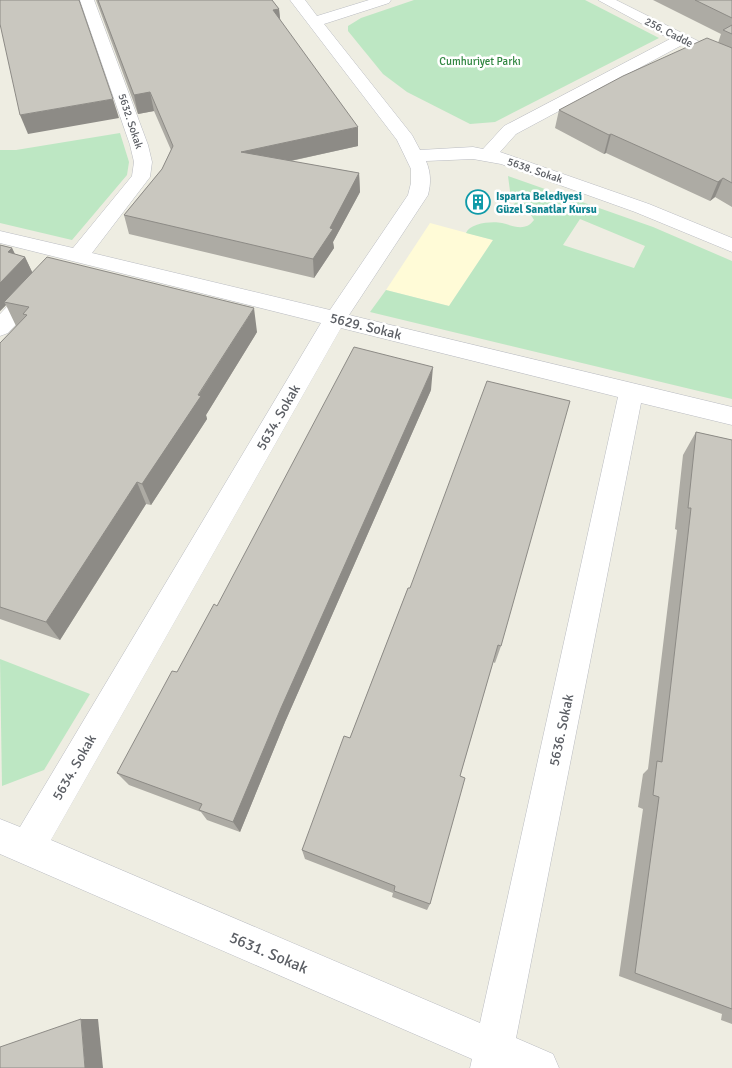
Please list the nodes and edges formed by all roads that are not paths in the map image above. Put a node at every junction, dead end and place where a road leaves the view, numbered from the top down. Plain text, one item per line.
1 (87, 0) edge
2 (297, 0) edge
3 (384, 0) edge
4 (605, 0) edge
5 (314, 22) junction
6 (682, 39) junction
7 (732, 64) edge
8 (416, 156) junction
9 (489, 156) junction
10 (0, 236) edge
11 (732, 246) edge
12 (73, 254) junction
13 (335, 319) junction
14 (0, 328) edge
15 (631, 391) junction
16 (732, 416) edge
17 (14, 842) edge
18 (492, 1058) edge
19 (539, 1068) edge

1 - 12 street, 5632. Sokak
2 - 5 street, 5634. Sokak
3 - 5 street
4 - 6 street, 256. Cadde
5 - 8 street, 5634. Sokak
6 - 7 street, 256. Cadde
6 - 9 street
8 - 9 street, 5638. Sokak
8 - 13 street, 5634. Sokak
9 - 11 street, 5638. Sokak
10 - 12 street, 5629. Sokak
12 - 13 street, 5629. Sokak
12 - 14 street, 5632. Sokak
13 - 15 street, 5629. Sokak
13 - 17 street, 5634. Sokak
15 - 16 street, 5629. Sokak
15 - 18 street, 5636. Sokak
17 - 18 street, 5631. Sokak
18 - 19 street, 5631. Sokak

